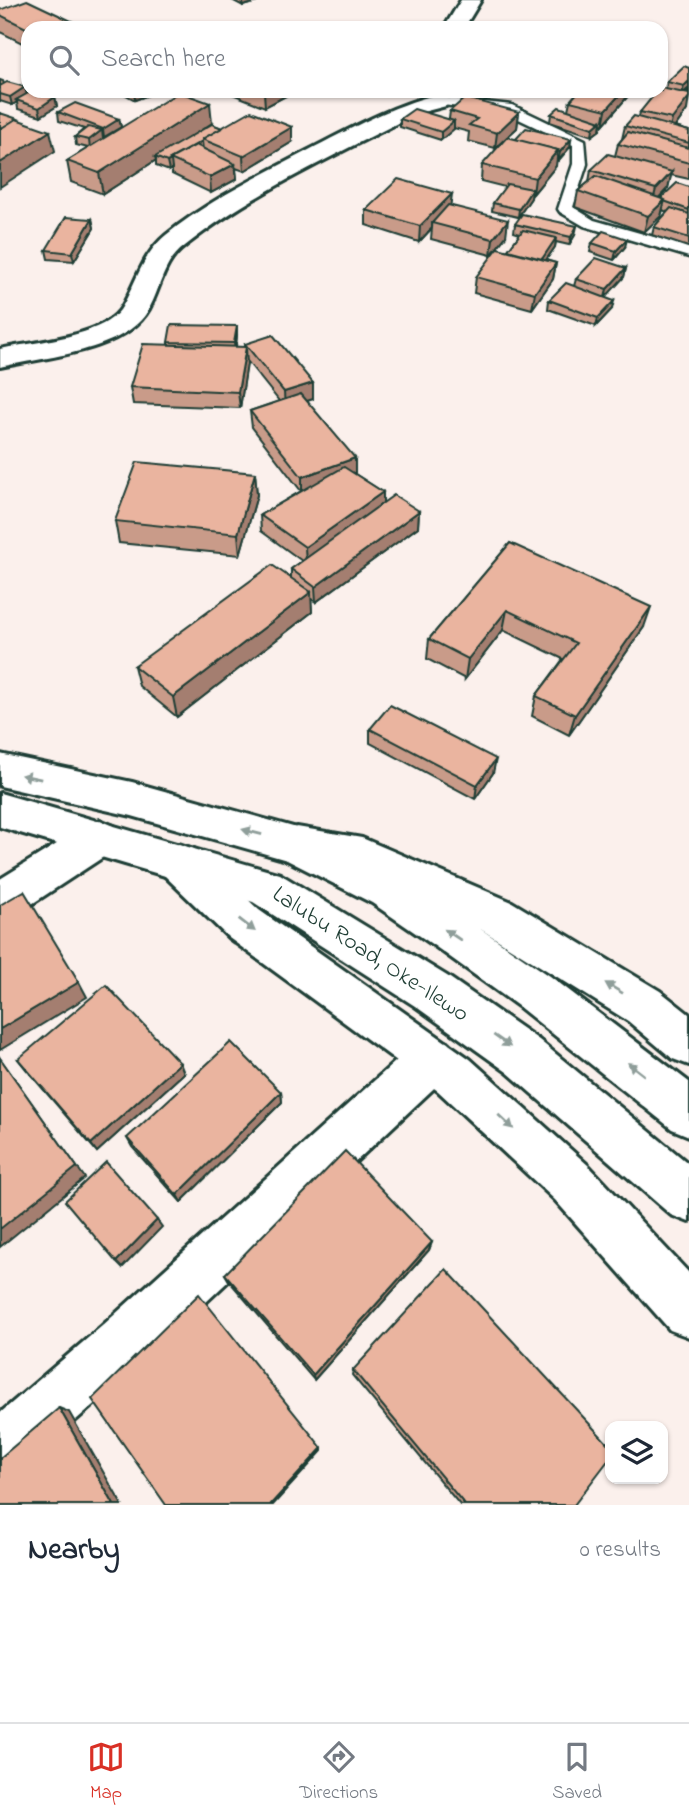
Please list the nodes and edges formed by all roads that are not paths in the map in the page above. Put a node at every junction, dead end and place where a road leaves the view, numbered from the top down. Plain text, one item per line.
1 (471, 0) edge
2 (458, 21) edge
3 (428, 98) edge
4 (444, 98) edge
5 (689, 252) edge
6 (0, 358) edge
7 (0, 770) edge
8 (0, 810) edge
9 (100, 838) junction
10 (297, 845) junction
11 (179, 862) junction
12 (0, 902) edge
13 (689, 1042) edge
14 (432, 1059) junction
15 (689, 1112) edge
16 (689, 1197) edge
17 (689, 1311) edge
18 (0, 1448) edge

1 - 2 main road
3 - 6 main road
4 - 5 lane
10 -> 7 main road
8 - 9 main road, Lalubu Road, Oke-Ilewo
9 - 11 main road, Lalubu Road, Oke-Ilewo
9 - 12 main road
13 -> 10 main road
15 -> 10 main road
11 -> 14 main road
11 -> 16 main road, Lalubu Road, Oke-Ilewo
14 -> 17 main road
14 - 18 main road

